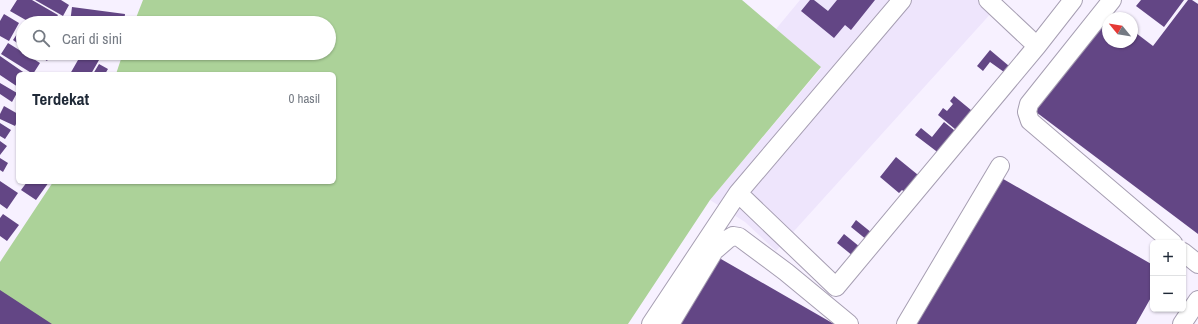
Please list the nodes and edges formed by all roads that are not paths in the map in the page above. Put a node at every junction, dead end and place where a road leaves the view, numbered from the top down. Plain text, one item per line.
1 (902, 0) edge
2 (988, 0) edge
3 (1074, 0) edge
4 (1112, 0) edge
5 (1037, 46) junction
6 (1000, 166) dead end
7 (738, 193) junction
8 (1169, 240) edge
9 (1186, 254) edge
10 (1198, 264) edge
11 (1198, 300) edge
12 (651, 324) edge
13 (670, 324) edge
14 (849, 324) edge
15 (906, 324) edge
16 (1182, 324) edge

1 - 7 street
2 - 5 street
3 - 5 street
4 - 8 street
5 - 7 street
6 - 15 street
7 - 12 street
9 - 10 street
11 - 16 street
13 - 14 street

